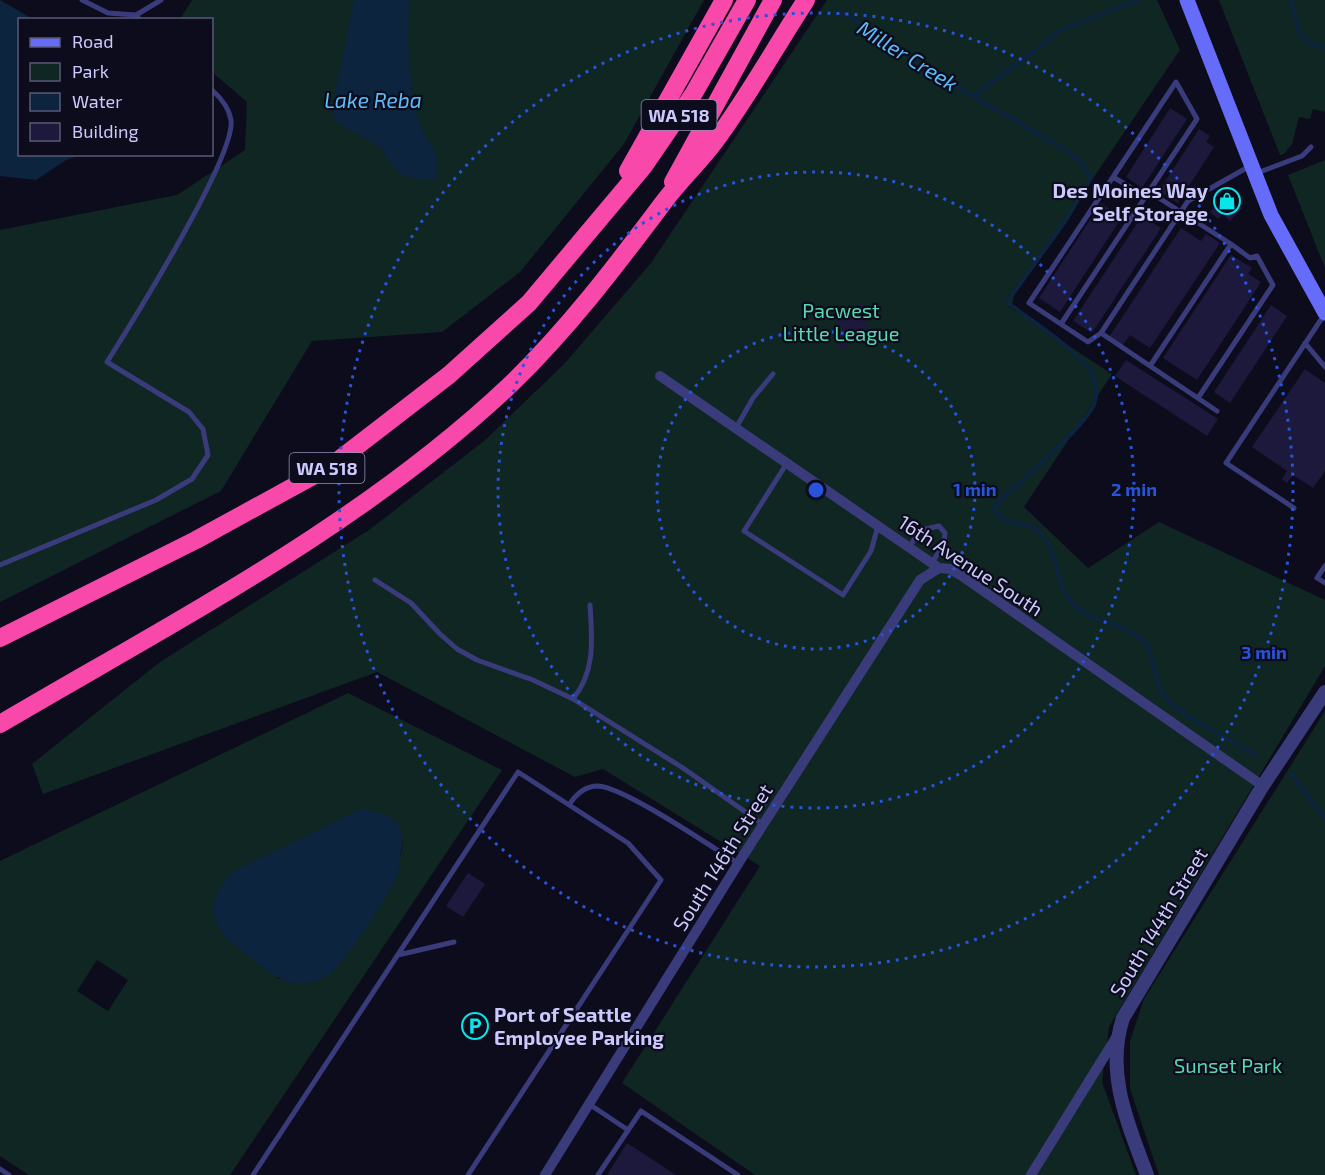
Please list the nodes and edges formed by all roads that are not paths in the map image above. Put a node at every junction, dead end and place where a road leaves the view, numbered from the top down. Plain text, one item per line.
1 (82, 0) edge
2 (161, 0) edge
3 (724, 0) edge
4 (747, 0) edge
5 (773, 0) edge
6 (806, 0) edge
7 (1186, 0) edge
8 (138, 17) edge
9 (213, 91) edge
10 (1311, 147) dead end
11 (1253, 169) junction
12 (1113, 177) junction
13 (1148, 191) junction
14 (665, 200) junction
15 (1181, 212) junction
16 (599, 223) junction
17 (1231, 244) junction
18 (1325, 313) edge
19 (1061, 324) junction
20 (1101, 333) junction
21 (1305, 343) junction
22 (1150, 366) junction
23 (1325, 367) edge
24 (773, 374) dead end
25 (660, 376) dead end
26 (1198, 398) junction
27 (1217, 411) dead end
28 (736, 428) junction
29 (787, 464) junction
30 (1294, 508) dead end
31 (878, 526) junction
32 (909, 547) junction
33 (0, 565) edge
34 (936, 566) junction
35 (1325, 566) edge
36 (375, 580) dead end
37 (1325, 583) edge
38 (590, 604) dead end
39 (0, 638) edge
40 (1325, 692) edge
41 (573, 699) junction
42 (0, 724) edge
43 (1263, 786) junction
44 (569, 805) junction
45 (764, 825) junction
46 (739, 864) junction
47 (454, 942) dead end
48 (398, 955) junction
49 (1117, 1036) junction
50 (589, 1104) junction
51 (628, 1130) junction
52 (0, 1169) edge
53 (9, 1175) edge
54 (253, 1175) edge
55 (468, 1175) edge
56 (545, 1175) edge
57 (598, 1175) edge
58 (738, 1175) edge
59 (1031, 1175) edge
60 (1147, 1175) edge

1 - 8 lane
2 - 8 lane
3 - 16 highway
4 - 16 highway, WA 518
5 - 14 highway, WA 518
6 - 14 highway
7 - 11 main road
9 - 33 lane
10 - 11 lane
11 - 15 lane
11 - 18 main road
12 - 13 lane
12 - 13 lane
12 - 19 lane
13 - 15 lane
13 - 19 lane
14 - 42 highway, WA 518
15 - 17 lane
15 - 20 lane
16 - 39 highway, WA 518
17 - 22 lane
17 - 26 lane
18 - 21 lane
19 - 20 lane
20 - 22 lane
21 - 23 lane
21 - 30 lane
22 - 26 lane
24 - 28 lane
25 - 28 street, 16th Avenue South
26 - 27 lane
28 - 29 street, 16th Avenue South
29 - 31 street, 16th Avenue South
29 - 31 lane
31 - 32 street, 16th Avenue South
32 - 34 street, 16th Avenue South
32 - 34 lane
34 - 43 street, 16th Avenue South
34 - 45 street, South 146th Street
35 - 37 lane
36 - 41 lane
38 - 41 lane
40 - 43 street, South 144th Street
41 - 45 lane
43 - 49 street, South 144th Street
44 - 46 lane
44 - 48 lane
44 - 55 lane
45 - 46 street, South 146th Street
46 - 50 street, South 146th Street
47 - 48 lane
48 - 54 lane
49 - 59 street, South 144th Street
49 - 60 street
50 - 51 lane
50 - 56 street, South 146th Street
51 - 57 lane
51 - 58 lane
52 - 53 lane

